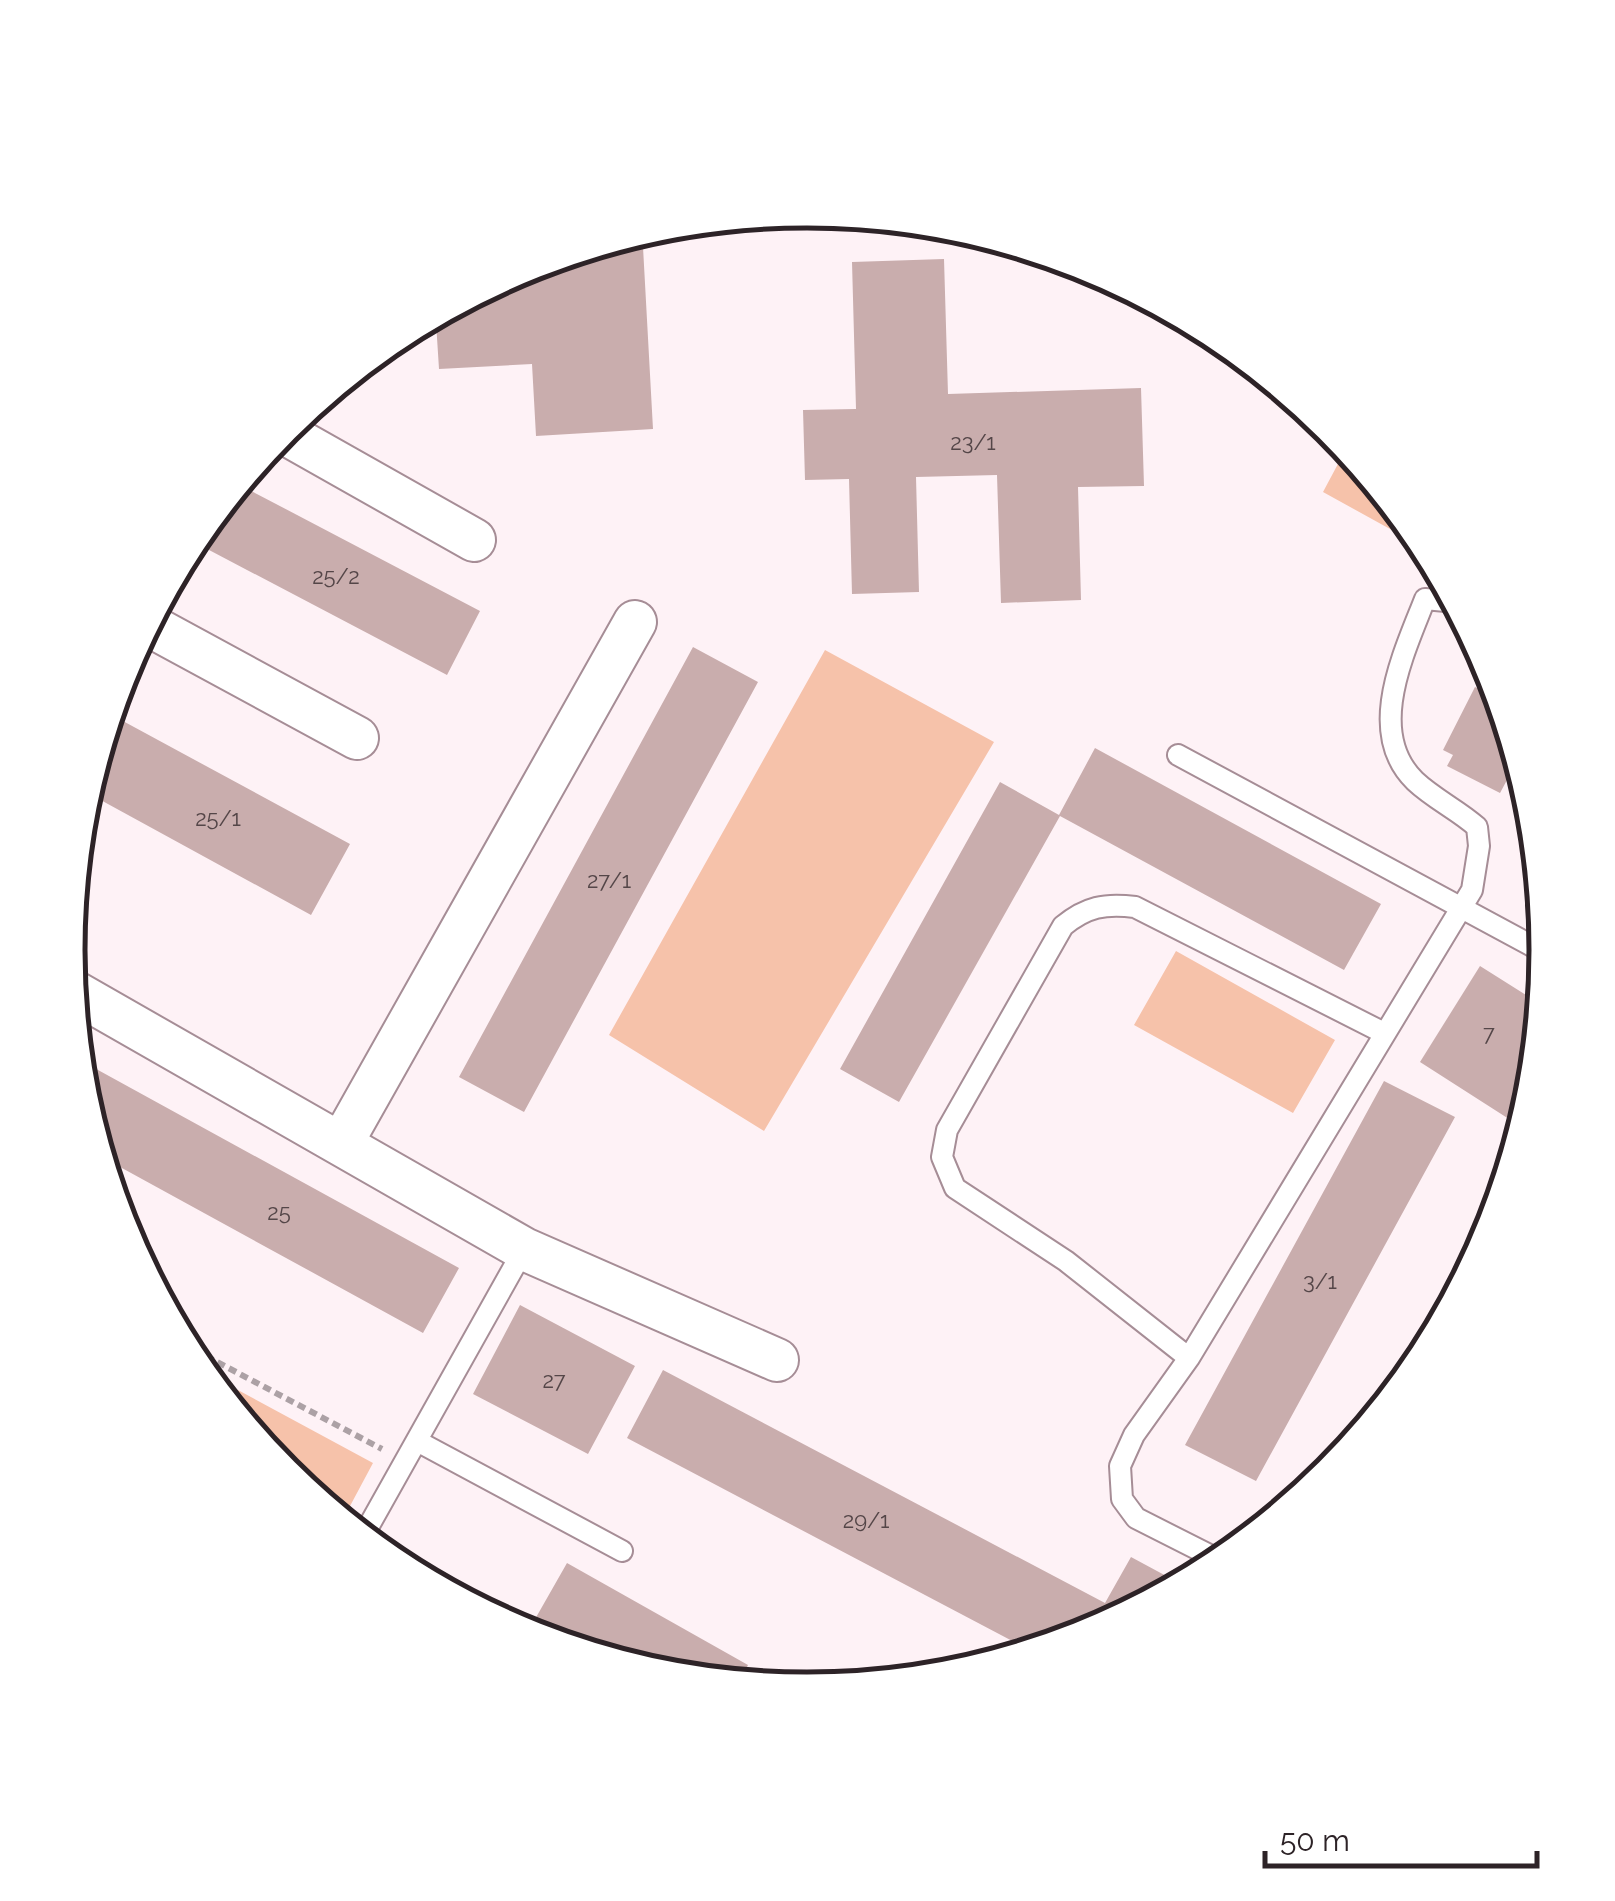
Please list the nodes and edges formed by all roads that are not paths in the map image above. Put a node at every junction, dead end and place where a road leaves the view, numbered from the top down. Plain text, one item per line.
1 (297, 440) edge
2 (474, 540) dead end
3 (1439, 600) edge
4 (634, 622) dead end
5 (160, 631) edge
6 (358, 738) dead end
7 (1178, 755) dead end
8 (1461, 904) junction
9 (1530, 944) edge
10 (87, 999) edge
11 (1384, 1033) junction
12 (341, 1144) junction
13 (524, 1249) junction
14 (1189, 1358) junction
15 (777, 1360) dead end
16 (416, 1441) junction
17 (369, 1525) edge
18 (622, 1551) dead end
19 (1206, 1553) edge

1 - 2 street
3 - 8 lane
4 - 12 street
5 - 6 street
7 - 8 lane
8 - 9 lane
8 - 11 lane
10 - 12 street
11 - 14 lane
11 - 14 lane
12 - 13 street
13 - 15 street
13 - 16 lane
14 - 19 lane
16 - 17 lane
16 - 18 lane

